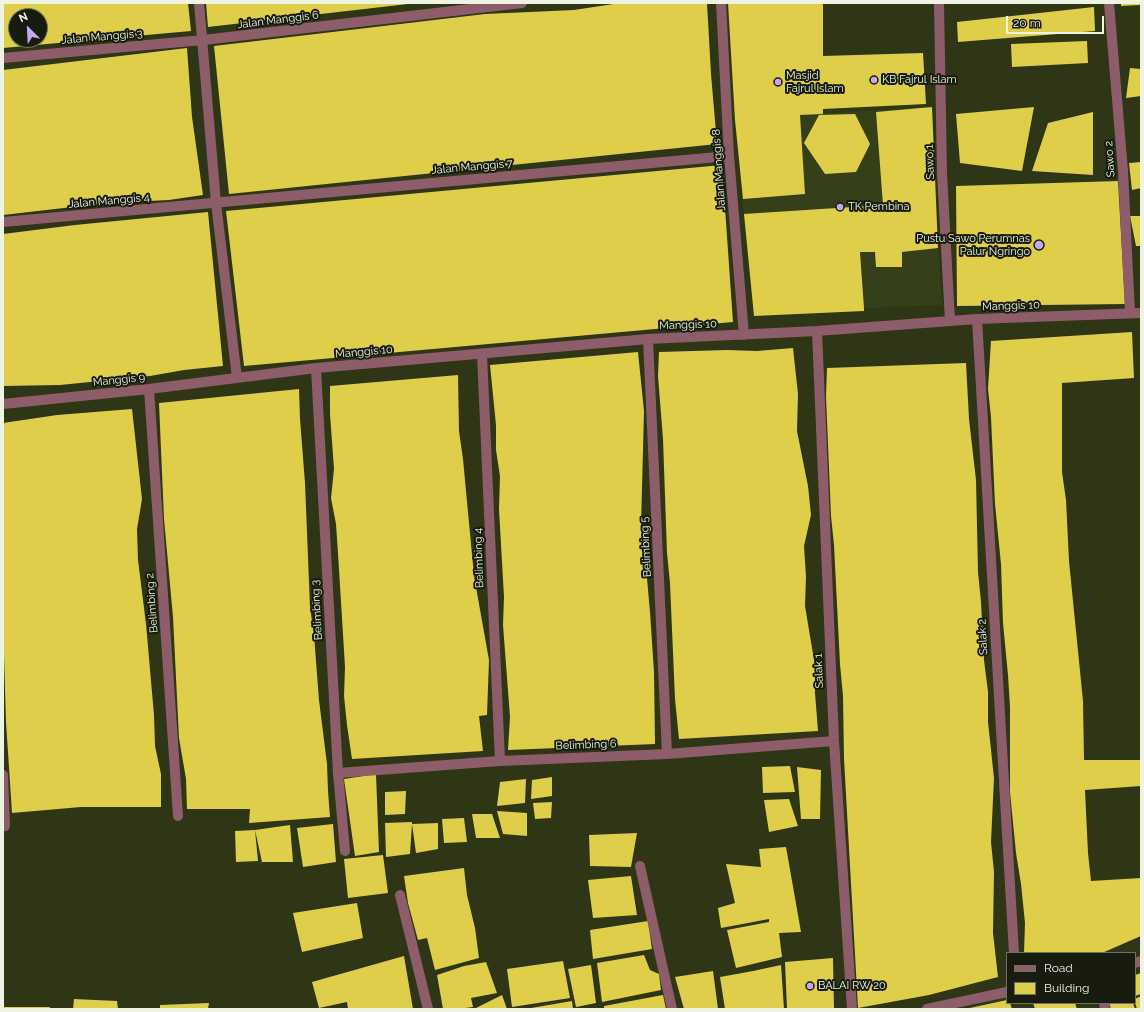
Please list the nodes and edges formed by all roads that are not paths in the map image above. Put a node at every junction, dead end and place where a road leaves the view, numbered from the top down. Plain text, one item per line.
1 (199, 3) edge
2 (522, 3) edge
3 (721, 3) edge
4 (939, 3) edge
5 (1109, 3) edge
6 (203, 40) junction
7 (3, 58) edge
8 (729, 156) junction
9 (216, 203) junction
10 (3, 222) edge
11 (1130, 313) junction
12 (1141, 313) edge
13 (977, 319) junction
14 (950, 321) junction
15 (817, 331) junction
16 (744, 335) junction
17 (648, 339) junction
18 (482, 354) junction
19 (316, 368) junction
20 (237, 378) junction
21 (149, 389) junction
22 (3, 404) edge
23 (834, 741) junction
24 (667, 754) junction
25 (500, 761) junction
26 (338, 773) junction
27 (3, 775) edge
28 (178, 816) dead end
29 (6, 826) dead end
30 (345, 851) dead end
31 (640, 866) dead end
32 (400, 895) dead end
33 (1014, 952) edge
34 (1006, 992) edge
35 (428, 1009) edge
36 (672, 1009) edge
37 (852, 1009) edge
38 (927, 1009) edge

1 - 6 street
2 - 6 street, Jalan Manggis 6
3 - 8 street, Jalan Manggis 8
4 - 14 street, Sawo 1
5 - 11 street, Sawo 2
6 - 7 street, Jalan Manggis 3
6 - 9 street
8 - 9 street, Jalan Manggis 7
8 - 16 street, Jalan Manggis 8
9 - 10 street, Jalan Manggis 4
9 - 20 street
11 - 12 street, Manggis 10
11 - 13 street, Manggis 10
13 - 14 street, Manggis 10
13 - 33 street, Salak 2
14 - 15 street, Manggis 10
15 - 16 street, Manggis 10
15 - 23 street, Salak 1
16 - 17 street, Manggis 10
17 - 18 street, Manggis 10
17 - 24 street, Belimbing 5
18 - 19 street, Manggis 10
18 - 25 street, Belimbing 4
19 - 20 street, Manggis 10
19 - 26 street, Belimbing 3
20 - 21 street, Manggis 9
21 - 22 street, Manggis 9
21 - 28 street, Belimbing 2
23 - 24 street, Belimbing 6
23 - 37 street, Salak 1
24 - 25 street, Belimbing 6
25 - 26 street, Belimbing 6
26 - 30 street, Belimbing 3
27 - 29 street
31 - 36 street
32 - 35 street
34 - 38 street

